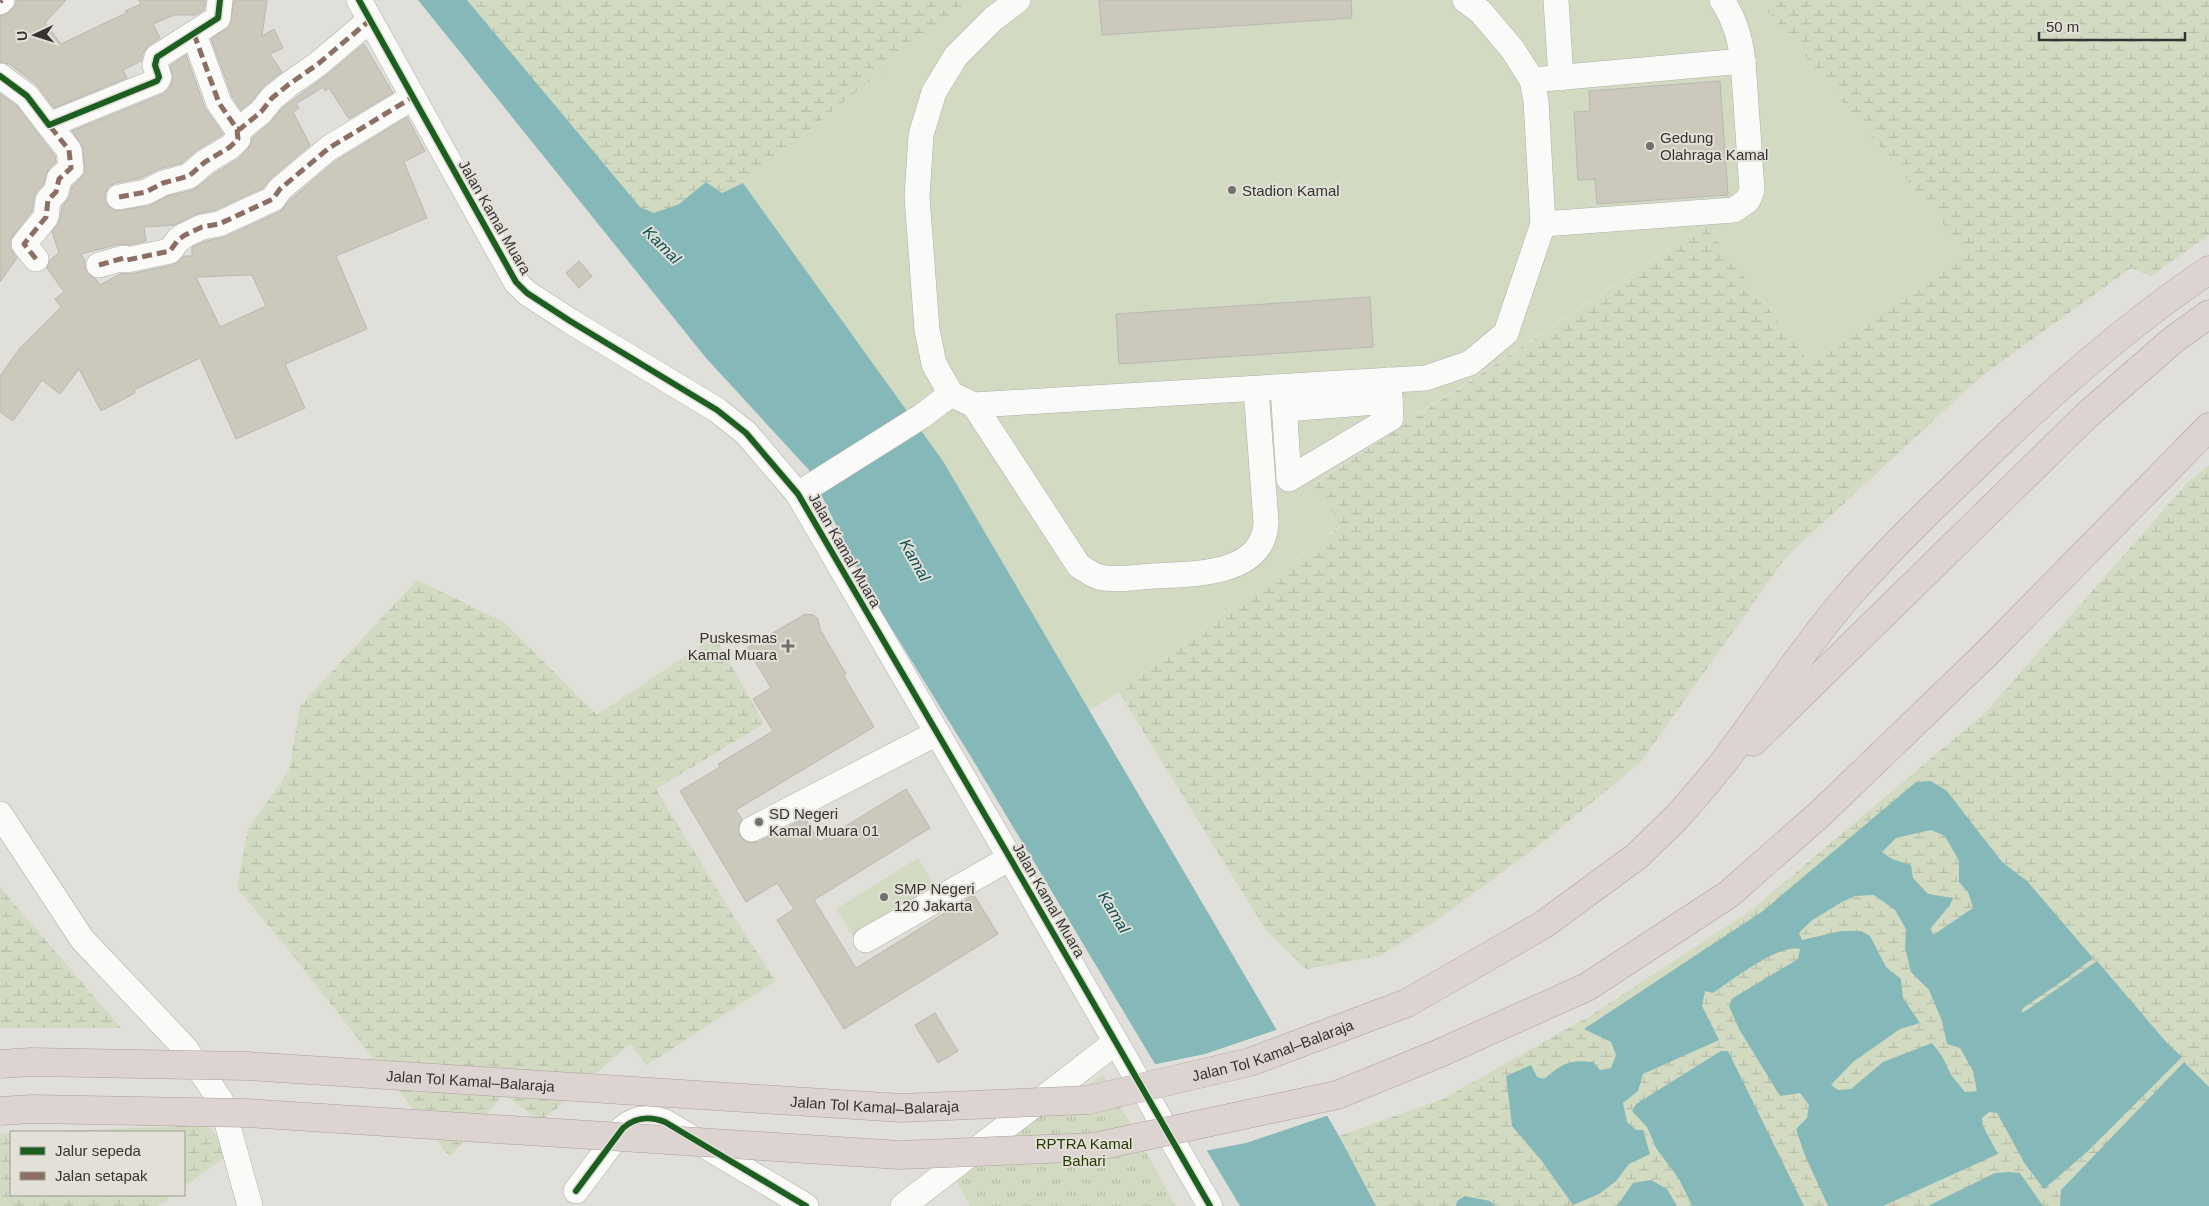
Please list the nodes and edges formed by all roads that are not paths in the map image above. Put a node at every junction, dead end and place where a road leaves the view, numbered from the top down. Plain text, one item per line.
1 (220, 0) edge
2 (1018, 0) edge
3 (1465, 0) edge
4 (1556, 0) edge
5 (1722, 0) edge
6 (365, 10) edge
7 (194, 34) junction
8 (1743, 61) junction
9 (0, 76) edge
10 (1561, 78) junction
11 (1532, 80) junction
12 (413, 97) junction
13 (48, 125) junction
14 (237, 129) junction
15 (119, 197) dead end
16 (1543, 224) junction
17 (36, 259) dead end
18 (100, 265) dead end
19 (2209, 270) edge
20 (2209, 314) edge
21 (1256, 389) junction
22 (1389, 391) junction
23 (950, 394) junction
24 (1284, 398) junction
25 (974, 405) junction
26 (2209, 427) edge
27 (804, 490) junction
28 (937, 733) junction
29 (0, 814) edge
30 (1677, 817) junction
31 (752, 829) dead end
32 (1010, 858) junction
33 (866, 940) dead end
34 (1116, 1042) junction
35 (0, 1064) edge
36 (0, 1111) edge
37 (576, 1191) dead end
38 (250, 1206) edge
39 (806, 1206) edge
40 (903, 1206) edge
41 (1210, 1206) edge

1 - 7 street
2 - 23 street
3 - 11 street
4 - 10 street
5 - 8 street
6 - 12 street, Jalan Kamal Muara
6 - 14 street
7 - 13 street
7 - 14 street
8 - 10 street
8 - 16 street
9 - 13 street
10 - 11 street
11 - 16 street
12 - 18 street
12 - 27 street, Jalan Kamal Muara
13 - 17 street
14 - 15 street
16 - 22 street
19 - 30 highway
20 - 30 highway
21 - 24 street
21 - 25 street
21 - 25 street
22 - 24 street
22 - 24 street
23 - 25 street
23 - 27 street
26 - 36 highway, bridge
27 - 28 street, Jalan Kamal Muara
28 - 31 street
28 - 32 street, Jalan Kamal Muara
29 - 38 street
30 - 35 highway, Jalan Tol Kamal–Balaraja, bridge
32 - 33 street
32 - 34 street, Jalan Kamal Muara
34 - 40 street
34 - 41 street, Jalan Kamal Muara
37 - 39 street

